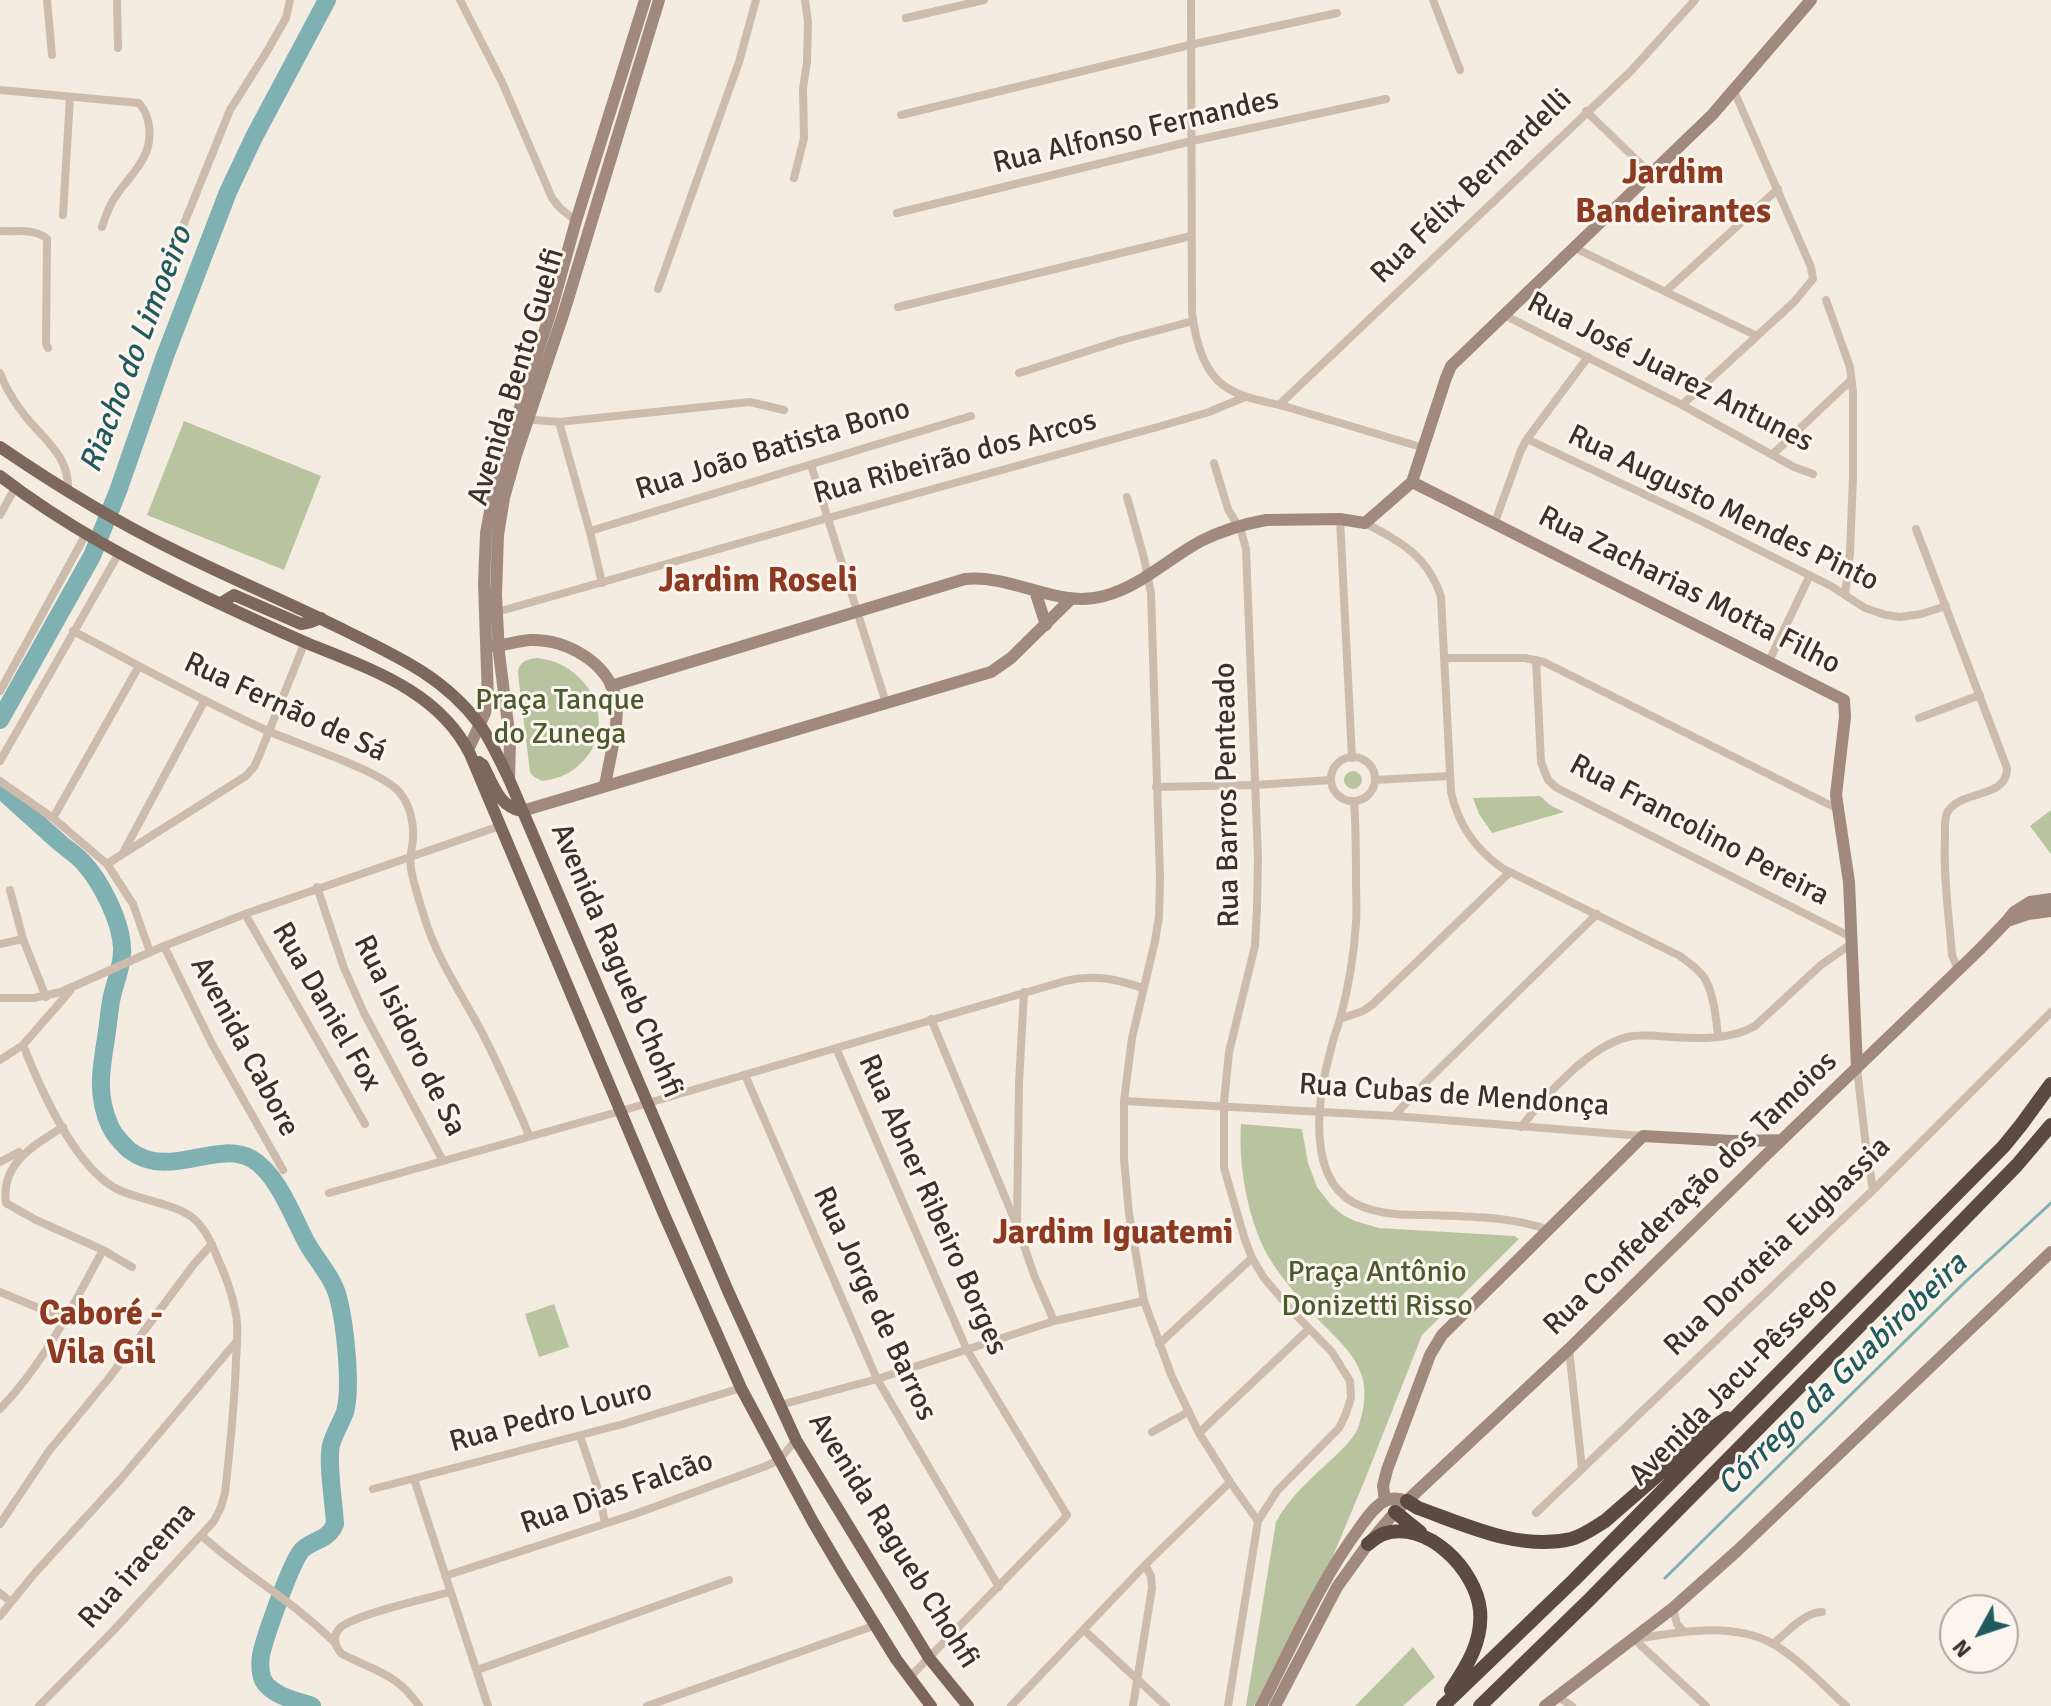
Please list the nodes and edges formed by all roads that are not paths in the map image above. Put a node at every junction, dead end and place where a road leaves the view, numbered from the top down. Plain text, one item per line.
1 (47, 0) edge
2 (117, 0) edge
3 (290, 0) edge
4 (460, 0) edge
5 (645, 0) edge
6 (659, 0) edge
7 (756, 0) edge
8 (805, 0) edge
9 (984, 0) edge
10 (1191, 0) edge
11 (1433, 0) edge
12 (1695, 0) edge
13 (1811, 0) edge
14 (1337, 13) dead end
15 (906, 18) dead end
16 (1190, 45) junction
17 (118, 48) dead end
18 (52, 55) dead end
19 (1460, 70) dead end
20 (0, 90) edge
21 (1734, 91) junction
22 (70, 97) junction
23 (1386, 99) dead end
24 (1586, 111) junction
25 (901, 115) dead end
26 (1192, 141) junction
27 (1651, 174) junction
28 (794, 178) dead end
29 (1778, 189) junction
30 (897, 213) dead end
31 (63, 215) dead end
32 (576, 221) junction
33 (102, 227) dead end
34 (0, 231) edge
35 (181, 231) dead end
36 (1191, 236) junction
37 (1575, 248) junction
38 (658, 289) dead end
39 (1666, 291) junction
40 (1826, 300) dead end
41 (898, 307) dead end
42 (1504, 315) junction
43 (1193, 321) junction
44 (1757, 336) junction
45 (48, 348) dead end
46 (1588, 357) junction
47 (0, 373) edge
48 (1019, 373) dead end
49 (1851, 380) junction
50 (1245, 397) junction
51 (1279, 405) junction
52 (1682, 405) junction
53 (784, 410) dead end
54 (971, 416) dead end
55 (523, 419) junction
56 (559, 422) junction
57 (1527, 439) junction
58 (0, 447) edge
59 (1424, 448) junction
60 (1772, 455) junction
61 (1214, 463) dead end
62 (811, 465) junction
63 (1813, 474) dead end
64 (0, 476) edge
65 (1412, 482) junction
66 (15, 488) junction
67 (68, 492) junction
68 (1127, 497) dead end
69 (0, 515) edge
70 (828, 518) junction
71 (1340, 519) junction
72 (1495, 522) junction
73 (1365, 523) junction
74 (1239, 526) junction
75 (1916, 529) dead end
76 (590, 531) junction
77 (88, 536) junction
78 (114, 550) junction
79 (1148, 575) junction
80 (1810, 575) junction
81 (602, 583) junction
82 (1035, 591) junction
83 (1845, 595) junction
84 (1071, 599) junction
85 (221, 603) junction
86 (1946, 606) junction
87 (857, 610) junction
88 (497, 612) junction
89 (321, 618) junction
90 (1046, 625) junction
91 (73, 631) junction
92 (305, 642) junction
93 (499, 647) junction
94 (1444, 658) junction
95 (1536, 660) junction
96 (1769, 661) junction
97 (139, 666) junction
98 (611, 686) junction
99 (0, 691) edge
100 (1980, 695) junction
101 (205, 700) junction
102 (886, 703) junction
103 (1919, 718) dead end
104 (480, 725) junction
105 (269, 731) junction
106 (469, 752) junction
107 (1352, 758) junction
108 (0, 761) edge
109 (1450, 776) junction
110 (509, 779) junction
111 (1331, 780) junction
112 (1375, 780) junction
113 (0, 781) edge
114 (605, 785) junction
115 (1255, 785) junction
116 (1156, 787) junction
117 (1354, 801) junction
118 (1838, 809) junction
119 (522, 811) junction
120 (53, 818) junction
121 (500, 826) junction
122 (123, 853) junction
123 (410, 856) junction
124 (107, 864) junction
125 (1510, 872) junction
126 (317, 887) junction
127 (10, 890) dead end
128 (2051, 899) edge
129 (2051, 911) edge
130 (245, 914) junction
131 (1597, 914) junction
132 (2007, 921) junction
133 (23, 939) junction
134 (1851, 940) junction
135 (0, 944) edge
136 (164, 946) junction
137 (150, 952) junction
138 (1958, 970) junction
139 (77, 985) junction
140 (1143, 988) junction
141 (1024, 992) junction
142 (46, 997) junction
143 (0, 998) edge
144 (2051, 1012) edge
145 (931, 1019) junction
146 (1340, 1019) junction
147 (1718, 1036) junction
148 (23, 1045) junction
149 (836, 1048) junction
150 (0, 1060) edge
151 (1857, 1068) junction
152 (745, 1075) junction
153 (2051, 1084) edge
154 (1124, 1101) junction
155 (649, 1102) junction
156 (1224, 1106) junction
157 (621, 1111) junction
158 (1320, 1112) junction
159 (1394, 1116) junction
160 (365, 1124) dead end
161 (2051, 1125) edge
162 (63, 1127) junction
163 (1521, 1127) junction
164 (529, 1135) junction
165 (1643, 1136) junction
166 (1781, 1140) junction
167 (31, 1147) junction
168 (443, 1161) junction
169 (0, 1162) edge
170 (283, 1170) dead end
171 (1873, 1190) junction
172 (329, 1193) dead end
173 (1017, 1225) junction
174 (1549, 1230) junction
175 (212, 1244) junction
176 (103, 1250) junction
177 (2051, 1252) edge
178 (1252, 1258) junction
179 (132, 1267) dead end
180 (0, 1292) edge
181 (1144, 1301) junction
182 (65, 1319) junction
183 (1054, 1321) junction
184 (1309, 1329) junction
185 (237, 1341) junction
186 (1159, 1344) junction
187 (1569, 1349) junction
188 (967, 1350) junction
189 (877, 1379) junction
190 (741, 1388) junction
191 (780, 1405) junction
192 (1748, 1405) junction
193 (0, 1409) edge
194 (1188, 1412) junction
195 (1152, 1432) dead end
196 (1199, 1433) junction
197 (580, 1436) junction
198 (796, 1440) junction
199 (779, 1460) junction
200 (1582, 1469) junction
201 (414, 1479) junction
202 (1230, 1482) junction
203 (373, 1489) dead end
204 (1407, 1501) junction
205 (1390, 1506) junction
206 (1536, 1513) dead end
207 (1258, 1521) junction
208 (605, 1523) junction
209 (0, 1524) edge
210 (202, 1536) junction
211 (1434, 1541) junction
212 (1368, 1544) junction
213 (1145, 1565) junction
214 (445, 1576) junction
215 (729, 1580) dead end
216 (999, 1587) junction
217 (450, 1592) junction
218 (0, 1593) edge
219 (11, 1602) junction
220 (1673, 1608) junction
221 (1822, 1612) dead end
222 (0, 1616) edge
223 (876, 1625) junction
224 (1085, 1631) junction
225 (1684, 1632) junction
226 (1634, 1639) junction
227 (334, 1642) junction
228 (1773, 1644) junction
229 (929, 1658) junction
230 (477, 1670) junction
231 (909, 1678) junction
232 (1138, 1680) junction
233 (1557, 1696) junction
234 (39, 1706) edge
235 (419, 1706) edge
236 (488, 1706) edge
237 (647, 1706) edge
238 (931, 1706) edge
239 (968, 1706) edge
240 (1011, 1706) edge
241 (1133, 1706) edge
242 (1166, 1706) edge
243 (1228, 1706) edge
244 (1261, 1706) edge
245 (1275, 1706) edge
246 (1441, 1706) edge
247 (1480, 1706) edge
248 (1545, 1706) edge
249 (1572, 1706) edge
250 (1706, 1706) edge
251 (1846, 1706) edge

1 - 18 street
2 - 17 street
3 - 35 street
4 - 32 street
5 - 32 main road, Avenida Bento Guelfi
6 - 55 main road, Avenida Bento Guelfi
7 - 38 street
8 - 28 street
9 - 15 street
10 - 16 street
11 - 19 street
12 - 24 street, Rua Félix Bernardelli
13 - 21 main road
14 - 16 street
16 - 25 street
16 - 26 street
20 - 22 street
21 - 27 main road
21 - 29 street
22 - 31 street
22 - 33 street
23 - 26 street, Rua Alfonso Fernandes
24 - 27 street
24 - 51 street, Rua Félix Bernardelli
26 - 30 street, Rua Alfonso Fernandes
26 - 36 street
27 - 37 main road
29 - 39 street
29 - 44 street
32 - 55 main road, Avenida Bento Guelfi
34 - 45 street
36 - 41 street
36 - 43 street
37 - 39 street
37 - 42 main road
39 - 44 street
40 - 49 street
42 - 46 street, Rua José Juarez Antunes
42 - 59 main road
43 - 48 street
43 - 50 street
44 - 52 street
46 - 52 street, Rua José Juarez Antunes
46 - 57 street
47 - 67 street
49 - 60 street
49 - 83 street
50 - 51 street
50 - 70 street, Rua Ribeirão dos Arcos
51 - 59 street
52 - 60 street, Rua José Juarez Antunes
53 - 56 street
54 - 62 street, Rua João Batista Bono
55 - 56 street
55 - 88 main road, Avenida Bento Guelfi
55 - 93 main road, Avenida Bento Guelfi
56 - 76 street
57 - 72 street
57 - 80 street, Rua Augusto Mendes Pinto
58 - 67 main road, Avenida Ragueb Chohfi
59 - 65 main road
60 - 63 street, Rua José Juarez Antunes
61 - 74 street, Rua Barros Penteado
62 - 70 street
62 - 76 street, Rua João Batista Bono
64 - 66 main road, Avenida Ragueb Chohfi
65 - 72 main road, Rua Zacharias Motta Filho
65 - 73 main road
66 - 69 street
66 - 77 main road, Avenida Ragueb Chohfi
67 - 89 main road, Avenida Ragueb Chohfi
68 - 79 street
70 - 81 street, Rua Ribeirão dos Arcos
70 - 87 street
71 - 73 main road
71 - 74 main road
71 - 107 street
72 - 96 main road, Rua Zacharias Motta Filho
73 - 94 street
74 - 79 main road
74 - 115 street, Rua Barros Penteado
75 - 86 street
76 - 81 street
77 - 78 main road, Avenida Ragueb Chohfi
77 - 99 street
78 - 85 main road, Avenida Ragueb Chohfi
78 - 91 street
79 - 84 main road
79 - 116 street
80 - 83 street, Rua Augusto Mendes Pinto
80 - 96 street
81 - 88 street, Rua Ribeirão dos Arcos
82 - 84 main road
82 - 87 main road
82 - 90 main road
83 - 86 street, Rua Augusto Mendes Pinto
84 - 90 main road
85 - 89 main road
85 - 92 main road, Avenida Ragueb Chohfi
86 - 100 street
87 - 98 main road
87 - 102 street
88 - 93 main road, Avenida Bento Guelfi
89 - 104 main road, Avenida Ragueb Chohfi
90 - 102 main road
91 - 97 street, Rua Fernão de Sá
91 - 108 street
92 - 105 street
92 - 106 main road, Avenida Ragueb Chohfi
93 - 98 main road
93 - 104 main road, Avenida Bento Guelfi
93 - 110 main road, Avenida Bento Guelfi
94 - 95 street
94 - 109 street
95 - 118 street
95 - 134 street, Rua Francolino Pereira
96 - 118 main road, Rua Zacharias Motta Filho
97 - 101 street, Rua Fernão de Sá
97 - 120 street
98 - 114 main road
100 - 103 street
100 - 138 street
101 - 105 street, Rua Fernão de Sá
101 - 122 street
102 - 114 main road
104 - 106 main road, Avenida Bento Guelfi
104 - 110 main road, Avenida Ragueb Chohfi
105 - 122 street
105 - 123 street, Rua Fernão de Sá
106 - 119 main road
106 - 121 main road, Avenida Ragueb Chohfi
107 - 111 street
107 - 112 street
109 - 112 street
109 - 125 street
110 - 119 main road, Avenida Ragueb Chohfi
111 - 115 street
111 - 117 street
112 - 117 street
113 - 120 street
114 - 119 main road
115 - 116 street
115 - 156 street, Rua Barros Penteado
116 - 140 street
117 - 146 street
118 - 134 main road, Rua Zacharias Motta Filho
119 - 155 main road, Avenida Ragueb Chohfi
120 - 124 street
121 - 123 street
121 - 157 main road, Avenida Ragueb Chohfi
122 - 124 street
123 - 126 street
123 - 164 street, Rua Fernão de Sá
124 - 137 street
125 - 131 street
125 - 146 street
126 - 130 street
126 - 168 street, Rua Isidoro de Sa
127 - 133 street
128 - 132 main road, Rua Confederação dos Tamoios
129 - 132 main road
130 - 136 street
130 - 160 street, Rua Daniel Fox
131 - 147 street
131 - 159 street
132 - 138 main road, Rua Confederação dos Tamoios
133 - 135 street
133 - 142 street
134 - 147 street
134 - 151 main road, Rua Zacharias Motta Filho
136 - 137 street
136 - 170 street, Avenida Cabore
137 - 139 street
138 - 151 main road, Rua Confederação dos Tamoios
139 - 142 street
139 - 148 street
140 - 141 street
140 - 154 street
141 - 145 street
141 - 173 street
142 - 143 street
144 - 171 street, Rua Doroteia Eugbassia
145 - 149 street
145 - 173 street
146 - 158 street
147 - 163 street
148 - 150 street
148 - 162 street, Rua iracema
149 - 152 street
149 - 188 street, Rua Abner Ribeiro Borges
151 - 166 main road, Rua Confederação dos Tamoios
151 - 171 street, Rua Zacharias Motta Filho
152 - 155 street
152 - 189 street, Rua Jorge de Barros
153 - 192 highway, Avenida Jacu-Pêssego
154 - 156 street, Rua Cubas de Mendonça
154 - 181 street
155 - 157 street
155 - 191 main road, Avenida Ragueb Chohfi
156 - 158 street, Rua Cubas de Mendonça
156 - 178 street, Rua Barros Penteado
157 - 164 street
157 - 190 main road, Avenida Ragueb Chohfi
158 - 159 street, Rua Cubas de Mendonça
158 - 174 street
159 - 163 street, Rua Cubas de Mendonça
161 - 247 highway, Avenida Jacu-Pêssego
162 - 167 street
162 - 175 street, Rua iracema
163 - 165 street, Rua Cubas de Mendonça
164 - 168 street
165 - 166 main road, Rua Cubas de Mendonça
165 - 174 main road
166 - 187 main road, Rua Confederação dos Tamoios
167 - 169 street
167 - 176 street
168 - 172 street
171 - 200 street, Rua Doroteia Eugbassia
173 - 183 street
174 - 205 main road
175 - 185 street, Rua iracema
175 - 209 street
176 - 179 street
176 - 182 street
177 - 220 main road
178 - 184 street, Rua Barros Penteado
178 - 186 street
180 - 182 street
181 - 183 street
181 - 186 street
182 - 193 street
183 - 188 street
184 - 196 street
184 - 207 street, Rua Barros Penteado
185 - 210 street, Rua iracema
185 - 219 street
186 - 194 street
187 - 200 street
187 - 204 main road, Rua Confederação dos Tamoios
188 - 189 street
188 - 216 street, Rua Abner Ribeiro Borges
189 - 191 street
189 - 216 street, Rua Jorge de Barros
190 - 197 street, Rua Pedro Louro
190 - 199 main road, Avenida Ragueb Chohfi
191 - 198 main road, Avenida Ragueb Chohfi
192 - 204 highway
192 - 246 highway, Avenida Jacu-Pêssego
194 - 195 street
194 - 196 street
196 - 202 street
197 - 201 street, Rua Pedro Louro
197 - 208 street
198 - 199 street, Rua Dias Falcão
198 - 229 main road, Avenida Ragueb Chohfi
199 - 208 street, Rua Dias Falcão
199 - 223 main road, Avenida Ragueb Chohfi
200 - 206 street, Rua Doroteia Eugbassia
201 - 203 street, Rua Pedro Louro
201 - 214 street
202 - 207 street
202 - 213 street
204 - 205 main road, Rua Confederação dos Tamoios
205 - 211 highway
205 - 212 main road, Rua Confederação dos Tamoios
205 - 244 main road, Rua Confederação dos Tamoios
207 - 243 street, Rua Barros Penteado
208 - 214 street, Rua Dias Falcão
210 - 227 street, Rua iracema
210 - 234 street, Rua iracema
211 - 212 highway
211 - 246 highway
212 - 245 main road, Rua Confederação dos Tamoios
213 - 224 street
213 - 232 street
214 - 217 street
215 - 230 street
216 - 229 street, Rua Abner Ribeiro Borges
217 - 227 street
217 - 230 street
218 - 219 street
219 - 222 street
220 - 225 street
220 - 226 main road
221 - 228 street
223 - 231 main road, Avenida Ragueb Chohfi
223 - 237 street
224 - 232 street
224 - 240 street
225 - 226 street
225 - 228 street
226 - 233 main road
226 - 250 street
227 - 235 street, Rua iracema
228 - 251 street
229 - 231 street, Rua Abner Ribeiro Borges
229 - 239 main road, Avenida Ragueb Chohfi
230 - 236 street
231 - 238 main road, Avenida Ragueb Chohfi
232 - 241 street
232 - 242 street
233 - 248 main road
233 - 249 street

